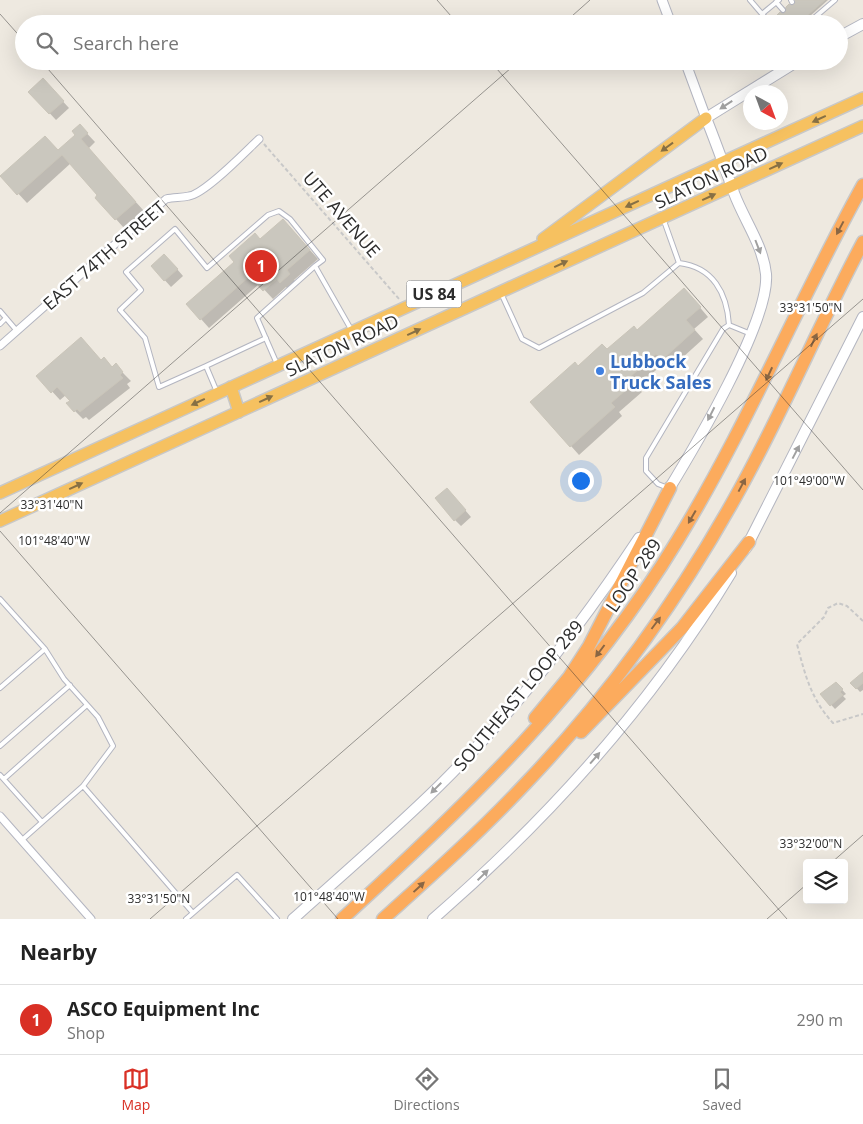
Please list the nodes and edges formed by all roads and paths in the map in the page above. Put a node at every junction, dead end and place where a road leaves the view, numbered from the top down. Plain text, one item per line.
1 (662, 0) edge
2 (750, 0) edge
3 (824, 0) edge
4 (835, 0) edge
5 (777, 1) edge
6 (829, 5) junction
7 (816, 8) dead end
8 (783, 10) dead end
9 (820, 13) junction
10 (762, 14) joint
11 (668, 15) edge
12 (818, 15) edge
13 (863, 24) edge
14 (848, 32) edge
15 (688, 70) edge
16 (783, 70) edge
17 (863, 98) edge
18 (706, 118) junction
19 (863, 126) edge
20 (259, 139) joint
21 (724, 162) junction
22 (863, 185) edge
23 (732, 186) junction
24 (663, 218) junction
25 (863, 242) edge
26 (679, 263) junction
27 (499, 265) junction
28 (315, 266) junction
29 (500, 292) junction
30 (406, 306) junction
31 (0, 311) edge
32 (863, 317) edge
33 (6, 318) junction
34 (0, 324) edge
35 (729, 325) junction
36 (17, 331) junction
37 (352, 331) junction
38 (751, 334) junction
39 (266, 338) junction
40 (0, 346) edge
41 (278, 365) junction
42 (206, 366) junction
43 (230, 387) junction
44 (218, 393) junction
45 (239, 412) junction
46 (670, 488) junction
47 (0, 493) edge
48 (0, 521) edge
49 (750, 542) junction
50 (0, 599) edge
51 (863, 621) edge
52 (45, 649) junction
53 (70, 685) junction
54 (0, 688) edge
55 (87, 705) junction
56 (863, 714) edge
57 (0, 746) edge
58 (0, 774) edge
59 (4, 779) junction
60 (526, 783) junction
61 (82, 786) junction
62 (0, 816) edge
63 (42, 822) junction
64 (22, 840) junction
65 (411, 856) junction
66 (193, 913) junction
67 (92, 919) edge
68 (186, 919) edge
69 (277, 919) edge
70 (293, 919) edge
71 (342, 919) edge
72 (383, 919) edge
73 (433, 919) edge

1 - 11 street
2 - 10 lane
3 - 6 lane
4 - 6 lane
5 - 8 lane
5 - 10 lane
6 - 9 lane
7 - 9 lane
9 - 12 lane
13 - 14 main road
15 - 18 street
16 -> 18 main road
17 -> 21 highway, SLATON ROAD / US 84
18 - 21 main road, SOUTHEAST LOOP 289
18 -> 27 highway
23 -> 19 highway, SLATON ROAD / US 84
20 - 30 path, UTE AVENUE
20 - 36 street, EAST 74TH STREET
21 - 23 main road, SOUTHEAST LOOP 289
21 -> 27 highway, SLATON ROAD / US 84
22 -> 65 highway, LOOP 289
24 -> 23 highway, SLATON ROAD / US 84
23 -> 38 main road, SOUTHEAST LOOP 289
24 - 26 lane
29 -> 24 highway, SLATON ROAD / US 84
60 -> 25 highway
26 - 29 lane
26 - 35 lane
27 - 30 highway, SLATON ROAD / US 84
28 - 37 lane
28 - 39 lane
28 - 42 lane
45 -> 29 highway, SLATON ROAD / US 84
30 - 37 highway, SLATON ROAD / US 84
31 - 33 lane
49 -> 32 main road
33 - 34 lane
33 - 36 lane
35 - 38 lane
35 - 46 lane
36 - 40 street, EAST 74TH STREET
37 - 41 highway, SLATON ROAD / US 84
38 -> 46 main road, SOUTHEAST LOOP 289
39 - 41 lane
39 - 42 lane
41 - 43 highway, SLATON ROAD / US 84
42 - 44 lane
43 - 44 highway, SLATON ROAD / US 84
43 - 45 highway
44 -> 47 highway, SLATON ROAD / US 84
48 -> 45 highway, SLATON ROAD / US 84
46 - 65 highway
46 -> 70 main road, SOUTHEAST LOOP 289
49 - 60 highway
73 -> 49 main road
50 - 52 lane
51 - 56 path
52 - 53 lane
52 - 54 lane
53 - 55 lane
53 - 57 lane
55 - 59 lane
55 - 61 lane
58 - 59 lane
59 - 63 lane
72 -> 60 highway
61 - 63 lane
61 - 66 lane
62 - 64 street
63 - 64 lane
64 - 67 street
65 - 71 highway, LOOP 289
66 - 68 lane
66 - 69 lane

